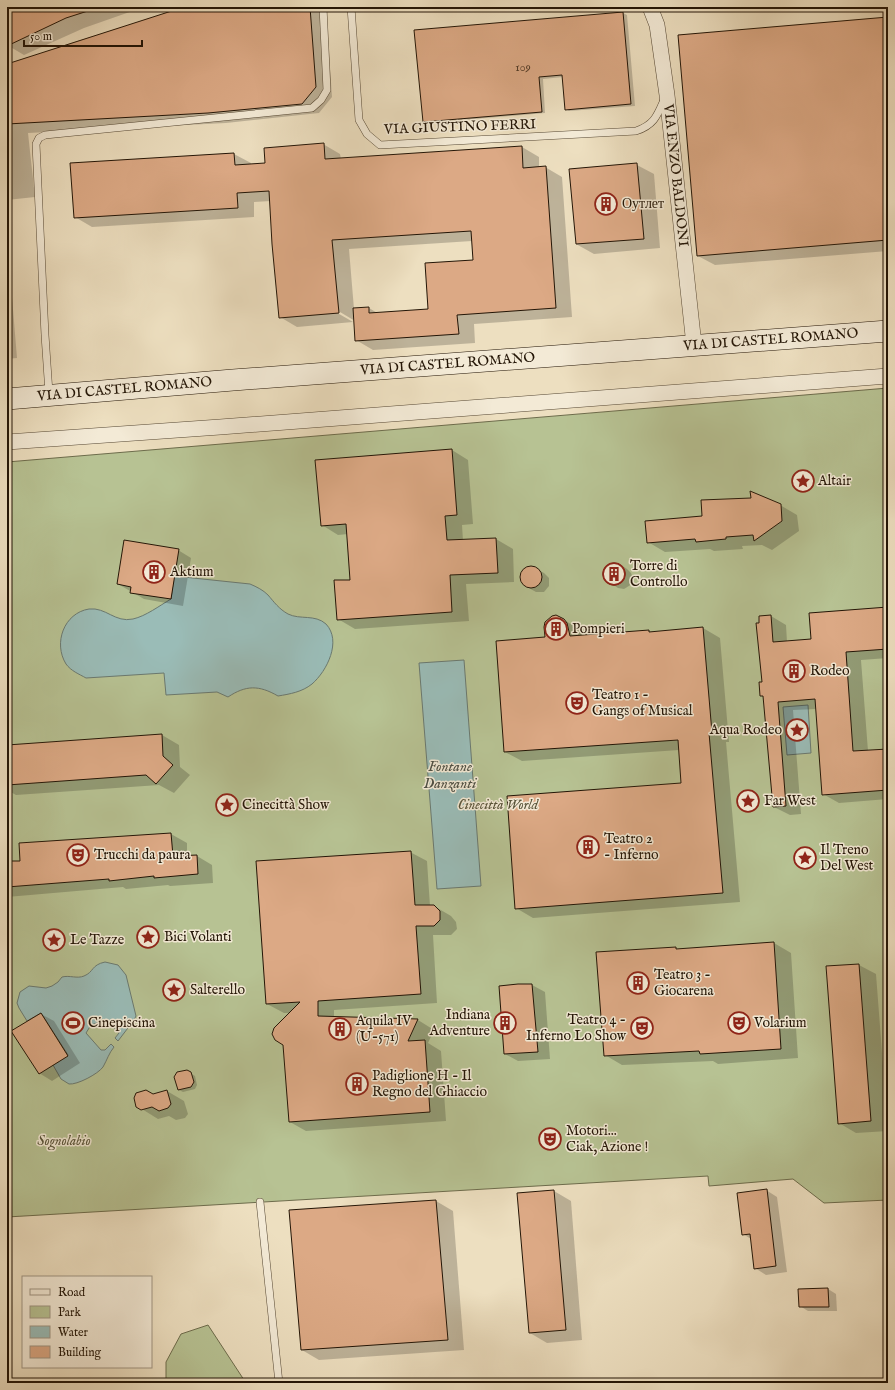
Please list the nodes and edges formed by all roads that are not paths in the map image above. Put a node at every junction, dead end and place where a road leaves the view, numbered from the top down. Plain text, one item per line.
1 (323, 7) edge
2 (351, 7) edge
3 (650, 7) edge
4 (667, 95) junction
5 (888, 331) edge
6 (694, 345) junction
7 (888, 376) edge
8 (49, 396) junction
9 (7, 399) edge
10 (7, 442) edge
11 (260, 1202) dead end
12 (279, 1383) edge

1 - 8 lane
2 - 4 lane, VIA GIUSTINO FERRI
3 - 4 street, VIA ENZO BALDONI
4 - 6 street, VIA ENZO BALDONI
5 - 6 street, VIA DI CASTEL ROMANO
6 - 8 street, VIA DI CASTEL ROMANO
7 - 10 street
8 - 9 street, VIA DI CASTEL ROMANO
11 - 12 lane

